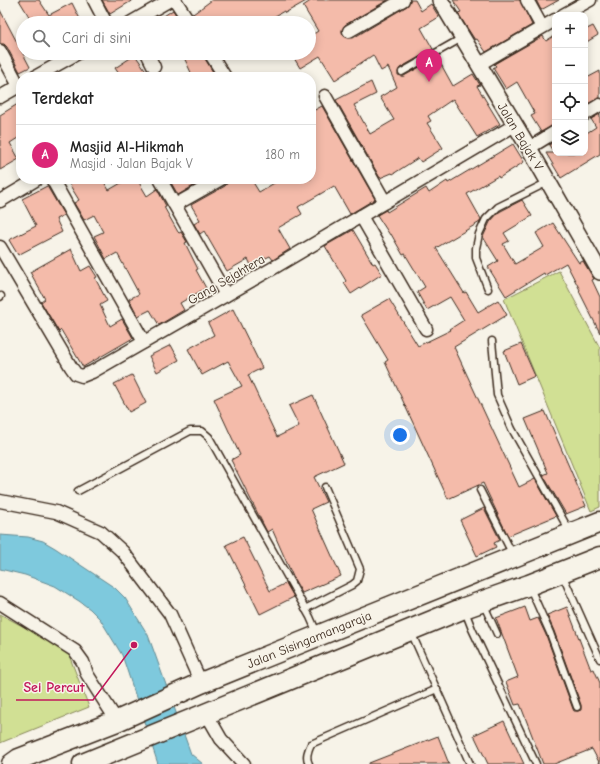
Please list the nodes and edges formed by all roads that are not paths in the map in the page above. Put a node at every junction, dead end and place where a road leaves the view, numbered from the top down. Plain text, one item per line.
1 (94, 0) edge
2 (170, 0) edge
3 (175, 0) edge
4 (403, 0) edge
5 (440, 0) edge
6 (526, 0) edge
7 (590, 0) edge
8 (568, 12) edge
9 (102, 16) edge
10 (142, 16) edge
11 (185, 16) edge
12 (552, 22) edge
13 (542, 28) junction
14 (349, 31) dead end
15 (462, 38) junction
16 (0, 51) edge
17 (65, 60) edge
18 (150, 60) edge
19 (214, 60) edge
20 (478, 65) junction
21 (154, 67) dead end
22 (44, 72) edge
23 (222, 72) edge
24 (402, 72) dead end
25 (16, 78) edge
26 (16, 87) edge
27 (325, 96) dead end
28 (0, 97) edge
29 (600, 105) edge
30 (588, 112) edge
31 (515, 125) junction
32 (552, 134) edge
33 (529, 148) junction
34 (548, 182) junction
35 (29, 184) edge
36 (55, 184) edge
37 (163, 184) edge
38 (212, 184) edge
39 (0, 201) edge
40 (385, 202) junction
41 (175, 205) junction
42 (361, 216) junction
43 (0, 247) edge
44 (600, 272) edge
45 (488, 289) dead end
46 (226, 295) junction
47 (426, 329) dead end
48 (492, 340) dead end
49 (144, 342) junction
50 (325, 487) dead end
51 (480, 490) dead end
52 (78, 491) dead end
53 (0, 501) edge
54 (600, 522) edge
55 (571, 533) junction
56 (514, 556) junction
57 (600, 557) edge
58 (561, 573) junction
59 (529, 585) junction
60 (483, 602) junction
61 (0, 603) edge
62 (464, 608) junction
63 (305, 609) junction
64 (410, 631) junction
65 (497, 634) dead end
66 (318, 636) junction
67 (600, 659) edge
68 (194, 686) junction
69 (437, 689) junction
70 (577, 707) dead end
71 (204, 714) junction
72 (117, 721) junction
73 (10, 762) edge
74 (83, 764) edge
75 (244, 764) edge
76 (309, 764) edge
77 (470, 764) edge
78 (536, 764) edge

1 - 9 street
2 - 10 street
3 - 11 street
4 - 14 street
5 - 15 street, Jalan Bajak V
6 - 13 street
7 - 8 street
12 - 13 street
13 - 20 street
15 - 20 street, Jalan Bajak V
15 - 24 lane
16 - 25 street
17 - 22 street
18 - 21 street
19 - 23 street
20 - 31 street, Jalan Bajak V
26 - 28 street
27 - 40 street
29 - 30 street
31 - 33 street, Jalan Bajak V
31 - 40 street, Gang Sejahtera
32 - 33 street
33 - 34 street, Jalan Bajak V
34 - 44 street, Jalan Bajak V
34 - 45 lane
35 - 39 street
36 - 49 street
37 - 41 street
38 - 41 street
40 - 42 street, Gang Sejahtera
41 - 46 street
42 - 46 street, Gang Sejahtera
42 - 47 street
43 - 49 street, Gang Sejahtera
46 - 49 street, Gang Sejahtera
48 - 55 lane
50 - 63 lane
51 - 56 lane
52 - 63 lane
53 - 68 street
54 - 55 highway, Jalan Sisingamangaraja
55 - 56 highway, Jalan Sisingamangaraja
56 - 66 highway, Jalan Sisingamangaraja
57 - 58 highway
58 - 59 highway
58 - 67 lane
59 - 60 highway
59 - 70 lane
60 - 62 highway
60 - 65 lane
61 - 72 street
62 - 64 highway
62 - 78 lane
63 - 66 lane
64 - 69 lane
64 - 71 highway
66 - 68 highway, Jalan Sisingamangaraja
68 - 72 highway, Jalan Sisingamangaraja
69 - 76 lane
69 - 77 lane
71 - 74 highway
71 - 75 street
72 - 73 highway, Jalan Sisingamangaraja

